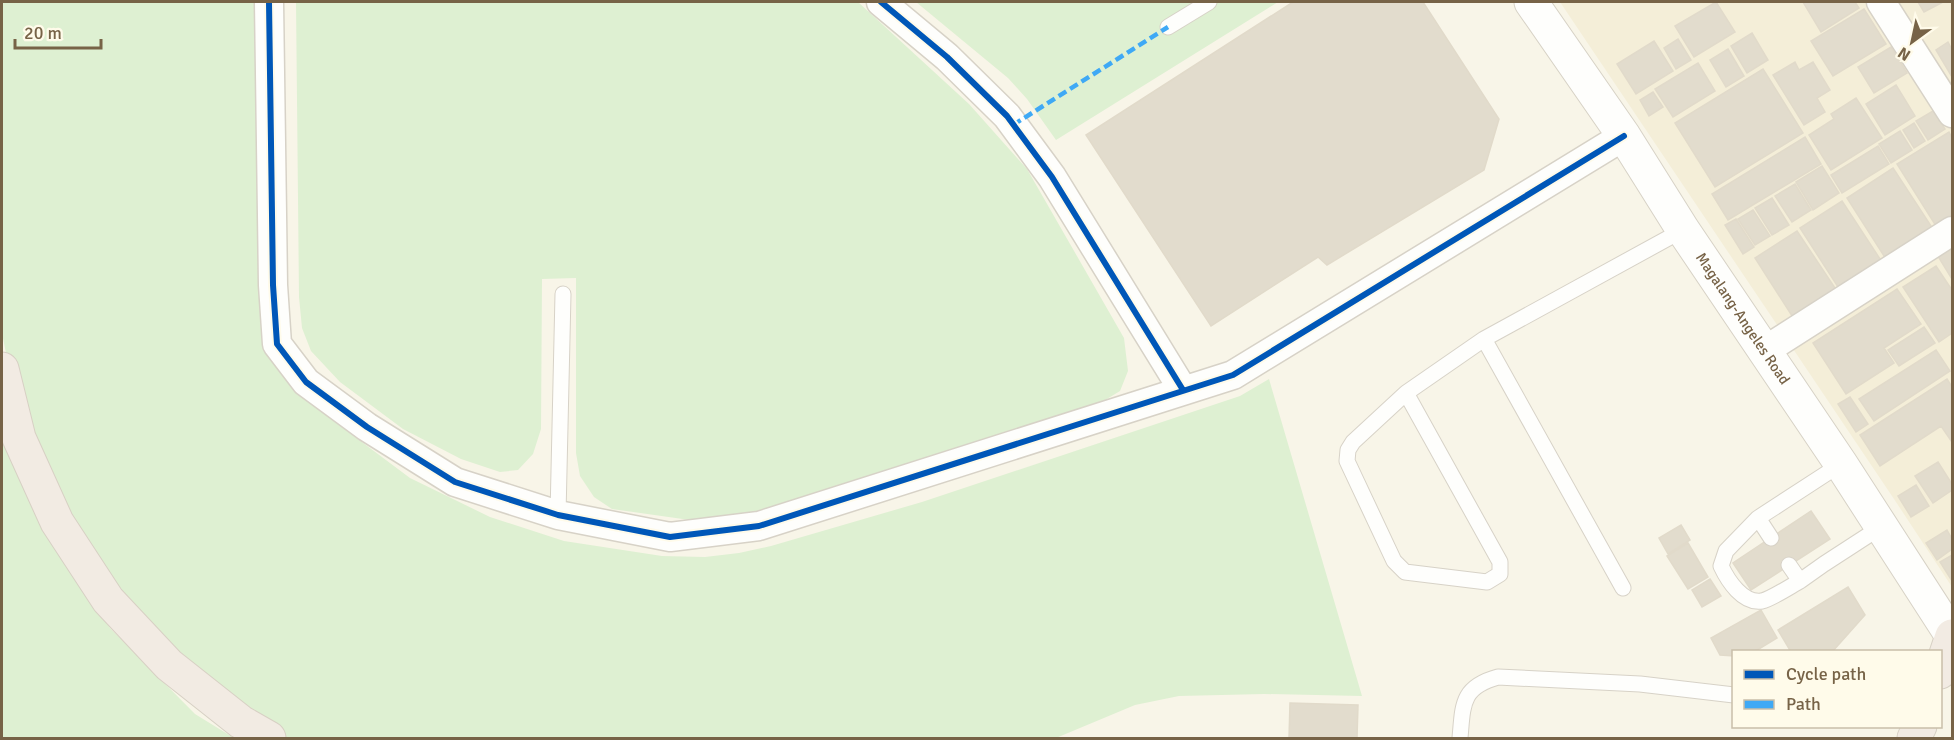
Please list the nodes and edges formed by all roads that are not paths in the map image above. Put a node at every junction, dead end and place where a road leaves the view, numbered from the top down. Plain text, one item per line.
1 (269, 2) edge
2 (881, 2) edge
3 (1209, 2) edge
4 (1532, 2) edge
5 (1881, 2) edge
6 (1168, 27) dead end
7 (1953, 113) edge
8 (1624, 136) junction
9 (1683, 230) junction
10 (1953, 231) edge
11 (563, 294) dead end
12 (1484, 339) junction
13 (1764, 351) junction
14 (2, 369) edge
15 (1183, 390) junction
16 (1406, 393) junction
17 (1841, 464) junction
18 (558, 515) junction
19 (1758, 518) junction
20 (1881, 527) junction
21 (1771, 538) dead end
22 (1789, 565) dead end
23 (1800, 581) junction
24 (1623, 588) dead end
25 (1952, 636) edge
26 (1936, 650) edge
27 (1942, 669) edge
28 (1732, 694) edge
29 (269, 738) edge
30 (1460, 738) edge

1 - 18 street
2 - 15 street
3 - 6 lane
4 - 8 main road, Magalang-Angeles Road
5 - 7 street
8 - 9 main road, Magalang-Angeles Road
8 - 15 street
9 - 12 lane
9 - 13 main road, Magalang-Angeles Road
10 - 13 street
11 - 18 lane
12 - 16 lane
12 - 24 lane
13 - 17 main road, Magalang-Angeles Road
14 - 29 highway
15 - 18 street
16 - 16 lane
17 - 19 lane
17 - 20 main road, Magalang-Angeles Road
19 - 21 lane
19 - 23 lane
20 - 23 lane
20 - 25 main road, Magalang-Angeles Road
22 - 23 lane
25 - 26 lane
25 - 27 highway
28 - 30 lane

